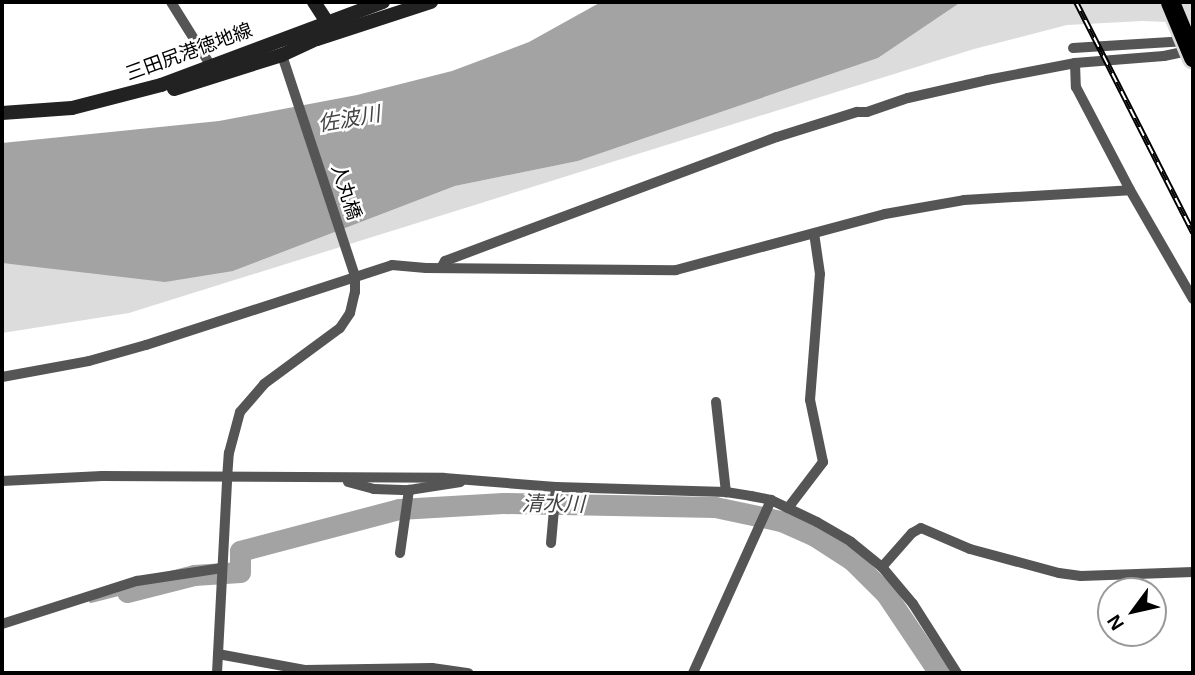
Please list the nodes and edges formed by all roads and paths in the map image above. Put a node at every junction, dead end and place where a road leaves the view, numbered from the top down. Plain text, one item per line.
1 (171, 2) edge
2 (314, 2) edge
3 (383, 2) edge
4 (431, 2) edge
5 (1170, 2) edge
6 (327, 22) junction
7 (1193, 41) edge
8 (1073, 48) dead end
9 (1193, 50) edge
10 (1193, 57) edge
11 (284, 60) junction
12 (1074, 63) junction
13 (211, 66) junction
14 (166, 88) junction
15 (2, 113) edge
16 (1130, 190) junction
17 (814, 233) junction
18 (441, 268) junction
19 (355, 276) junction
20 (1193, 298) edge
21 (2, 377) edge
22 (716, 402) dead end
23 (226, 479) junction
24 (338, 480) junction
25 (468, 480) junction
26 (2, 481) edge
27 (556, 487) junction
28 (409, 490) junction
29 (726, 492) junction
30 (770, 503) junction
31 (788, 508) junction
32 (551, 543) dead end
33 (400, 553) dead end
34 (882, 567) junction
35 (222, 568) junction
36 (1193, 572) edge
37 (2, 624) edge
38 (218, 654) junction
39 (217, 673) edge
40 (469, 673) edge
41 (692, 673) edge
42 (957, 673) edge

1 - 13 street
2 - 6 main road
3 - 6 main road, 三田尻港徳地線
4 - 11 main road
5 - 10 highway, bridge
6 - 13 main road, 三田尻港徳地線
7 - 8 street
9 - 12 street
11 - 14 main road
11 - 19 street, 人丸橋
12 - 16 street
12 - 18 street
13 - 14 main road, 三田尻港徳地線
14 - 15 main road, 三田尻港徳地線
16 - 17 street
16 - 20 street
17 - 18 street
17 - 31 street
18 - 19 street
19 - 21 street
19 - 23 street
22 - 29 street
23 - 24 street
23 - 26 street
23 - 35 street
24 - 25 street
24 - 28 street
25 - 27 street
25 - 28 street
27 - 29 street
27 - 32 street
28 - 33 street
29 - 30 street
30 - 31 street
30 - 41 street
31 - 34 street
34 - 36 street
34 - 42 street
35 - 37 street
35 - 38 street
38 - 39 street
38 - 40 street

